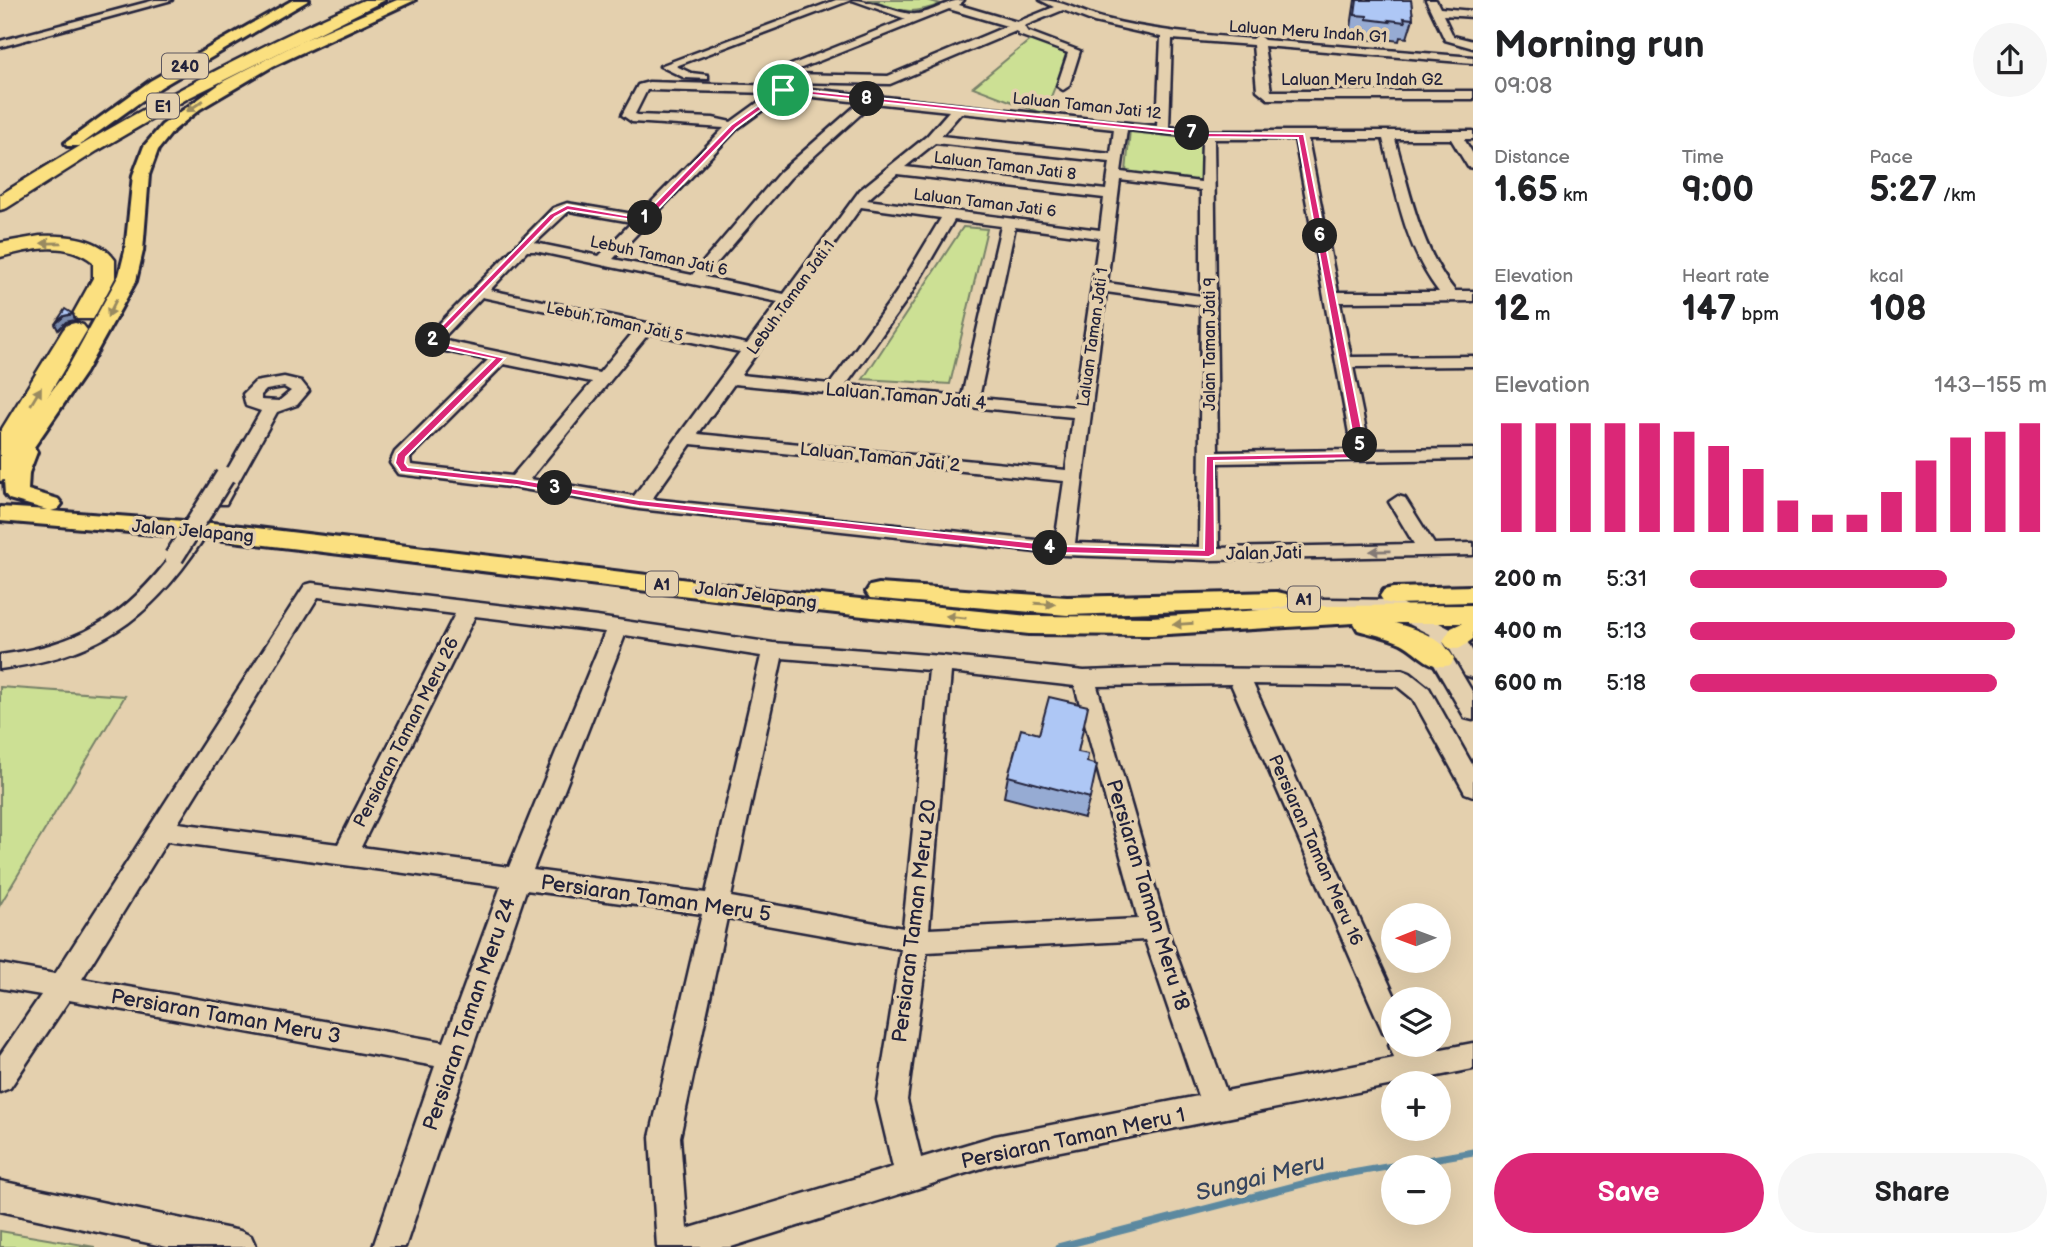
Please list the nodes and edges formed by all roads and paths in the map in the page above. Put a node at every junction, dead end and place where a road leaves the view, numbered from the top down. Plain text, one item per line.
1 (124, 0) edge
2 (154, 0) edge
3 (167, 0) edge
4 (303, 0) edge
5 (360, 0) edge
6 (377, 0) edge
7 (410, 0) edge
8 (846, 0) edge
9 (857, 0) edge
10 (962, 0) edge
11 (1045, 0) edge
12 (1064, 4) edge
13 (948, 5) junction
14 (1433, 6) edge
15 (1473, 14) edge
16 (915, 18) junction
17 (0, 32) edge
18 (1167, 35) junction
19 (1258, 41) junction
20 (0, 42) edge
21 (1473, 44) edge
22 (1472, 60) edge
23 (770, 78) junction
24 (1063, 86) dead end
25 (783, 90) junction
26 (1473, 95) edge
27 (870, 99) junction
28 (958, 109) junction
29 (733, 126) junction
30 (1121, 126) junction
31 (1163, 130) junction
32 (1208, 135) junction
33 (1388, 135) junction
34 (1455, 135) junction
35 (1473, 135) edge
36 (1301, 136) junction
37 (932, 139) junction
38 (73, 143) junction
39 (1473, 164) edge
40 (1115, 167) junction
41 (895, 170) junction
42 (1208, 187) junction
43 (0, 190) edge
44 (1112, 195) junction
45 (859, 203) junction
46 (0, 204) edge
47 (950, 215) junction
48 (643, 220) junction
49 (1009, 222) junction
50 (1106, 235) junction
51 (523, 247) junction
52 (0, 250) edge
53 (603, 261) junction
54 (695, 280) junction
55 (1099, 286) junction
56 (479, 292) junction
57 (1451, 296) junction
58 (1473, 296) edge
59 (1332, 297) junction
60 (788, 299) junction
61 (1209, 302) junction
62 (646, 327) junction
63 (752, 350) junction
64 (500, 358) junction
65 (1473, 361) edge
66 (1344, 362) junction
67 (604, 379) junction
68 (730, 379) junction
69 (835, 389) junction
70 (970, 402) junction
71 (1082, 412) junction
72 (32, 438) junction
73 (687, 438) junction
74 (0, 454) edge
75 (1473, 454) edge
76 (1362, 456) junction
77 (1209, 458) junction
78 (0, 474) edge
79 (1074, 476) junction
80 (517, 482) junction
81 (0, 500) edge
82 (1398, 502) dead end
83 (639, 503) junction
84 (49, 511) junction
85 (0, 514) edge
86 (0, 524) edge
87 (1064, 549) junction
88 (1473, 549) edge
89 (1428, 550) junction
90 (1209, 554) junction
91 (1473, 594) edge
92 (468, 609) junction
93 (1416, 610) junction
94 (1473, 614) edge
95 (1325, 615) junction
96 (618, 627) junction
97 (1456, 642) edge
98 (774, 650) junction
99 (0, 656) edge
100 (0, 662) edge
101 (941, 663) junction
102 (1473, 670) edge
103 (1239, 677) junction
104 (1084, 680) junction
105 (1473, 712) edge
106 (1473, 787) edge
107 (159, 830) junction
108 (344, 856) junction
109 (517, 878) junction
110 (716, 905) junction
111 (1154, 929) junction
112 (915, 941) junction
113 (0, 976) edge
114 (62, 987) junction
115 (1381, 996) edge
116 (453, 1056) junction
117 (1451, 1056) edge
118 (1473, 1056) edge
119 (1408, 1057) edge
120 (0, 1079) edge
121 (1217, 1108) junction
122 (910, 1176) junction
123 (0, 1196) edge
124 (240, 1247) edge
125 (389, 1247) edge
126 (673, 1247) edge
127 (681, 1247) edge

1 - 17 street
2 - 20 street
3 - 20 street
4 - 38 main road, 240
5 - 38 highway, E1
6 - 46 highway, E1
7 -> 72 main road
8 - 23 street
9 - 16 street
10 - 13 street
11 - 12 street
12 - 18 street, Laluan Meru Indah G1
12 - 19 street
12 - 24 street
13 - 16 street
13 - 23 street
14 - 15 street
14 - 21 street
16 - 23 street
18 - 19 street, Laluan Meru Indah G1
18 - 31 street
19 - 22 street, Laluan Meru Indah G1
19 - 26 street, Laluan Meru Indah G2
25 - 27 street, Laluan Taman Jati 12
25 - 29 street
25 - 29 street, Laluan Taman Jati 12
27 - 28 street, Laluan Taman Jati 12
27 - 54 street
28 - 30 street, Laluan Taman Jati 12
28 - 37 street, Lebuh Taman Jati 1
29 - 48 street
30 - 31 street, Laluan Taman Jati 12
30 - 40 street, Laluan Taman Jati 1
31 - 32 street, Laluan Taman Jati 12
32 - 36 street, Laluan Taman Jati 12
32 - 42 street, Jalan Taman Jati 9
33 - 34 street, Laluan Taman Jati 12
33 - 36 street, Laluan Taman Jati 12
33 - 57 street
34 - 35 street, Laluan Taman Jati 12
34 - 39 street
36 - 59 street
37 - 40 street
37 - 41 street, Lebuh Taman Jati 1
38 - 43 highway, E1
40 - 42 street
40 - 44 street, Laluan Taman Jati 1
41 - 44 street, Laluan Taman Jati 8
41 - 45 street, Lebuh Taman Jati 1
42 - 61 street, Jalan Taman Jati 9
44 - 50 street, Laluan Taman Jati 1
45 - 47 street, Laluan Taman Jati 6
45 - 60 street, Lebuh Taman Jati 1
47 - 49 street, Laluan Taman Jati 6
47 - 69 street
48 - 51 street
48 - 53 street
49 - 50 street, Laluan Taman Jati 6
49 - 70 street
50 - 55 street, Laluan Taman Jati 1
51 - 53 street, Lebuh Taman Jati 6
51 - 56 street
74 -> 52 highway
53 - 54 street, Lebuh Taman Jati 6
54 - 60 street, Lebuh Taman Jati 6
55 - 61 street
55 - 71 street, Laluan Taman Jati 1
56 - 62 street, Lebuh Taman Jati 5
56 - 64 street
57 - 58 street
57 - 59 street
59 - 66 street
60 - 63 street, Lebuh Taman Jati 1
61 - 77 street, Jalan Taman Jati 9
62 - 63 street, Lebuh Taman Jati 5
62 - 67 street
63 - 68 street, Lebuh Taman Jati 1
64 - 67 street
64 - 80 street, Jalan Jati
65 - 66 street
66 - 76 street
67 - 80 street
68 - 69 street, Laluan Taman Jati 4
68 - 73 street, Lebuh Taman Jati 1
69 - 70 street, Laluan Taman Jati 4
70 - 71 street, Laluan Taman Jati 4
71 - 79 street, Laluan Taman Jati 1
72 - 78 main road
72 - 84 main road
73 - 79 street, Laluan Taman Jati 2
73 - 83 street, Lebuh Taman Jati 1
75 - 76 street
76 - 77 street
77 - 90 street, Jalan Taman Jati 9
79 - 87 street, Laluan Taman Jati 1
80 - 83 street, Jalan Jati
81 - 84 main road, Jalan Jelapang / A1
82 - 89 street
83 - 87 street, Jalan Jati
84 - 85 main road, Jalan Jelapang / A1
84 - 86 main road
84 -> 93 main road, Jalan Jelapang / A1
95 -> 84 main road, Jalan Jelapang / A1
87 - 90 street, Jalan Jati
88 - 89 street, Jalan Jati
89 -> 90 street, Jalan Jati
91 - 93 main road, Jalan Jelapang / A1
92 - 96 street
92 - 107 street
92 - 108 street, Persiaran Taman Meru 26
93 - 94 main road, Jalan Jelapang / A1
93 - 95 main road, Jalan Jelapang / A1
93 - 97 street
95 - 97 main road
96 - 98 street
96 - 109 street, Persiaran Taman Meru 24
97 - 102 street
97 - 105 street
98 - 101 street
98 - 110 street
99 - 100 street, bridge
101 - 104 street
101 - 112 street, Persiaran Taman Meru 20
103 - 104 street
103 - 106 street
103 - 115 street, Persiaran Taman Meru 16
104 - 111 street, Persiaran Taman Meru 18
107 - 108 street, Persiaran Taman Meru 5
107 - 114 street
108 - 109 street, Persiaran Taman Meru 5
109 - 110 street, Persiaran Taman Meru 5
109 - 116 street, Persiaran Taman Meru 24
110 - 112 street, Persiaran Taman Meru 5
110 - 126 street
111 - 112 street, Persiaran Taman Meru 5
111 - 121 street, Persiaran Taman Meru 18
112 - 122 street, Persiaran Taman Meru 20
113 - 114 street, Persiaran Taman Meru 3
114 - 116 street, Persiaran Taman Meru 3
114 - 120 street
116 - 125 street, Persiaran Taman Meru 24
117 - 118 street, Persiaran Taman Meru 1
119 - 121 street, Persiaran Taman Meru 1
121 - 122 street, Persiaran Taman Meru 1
122 - 127 street, Persiaran Taman Meru 1
123 - 124 street

